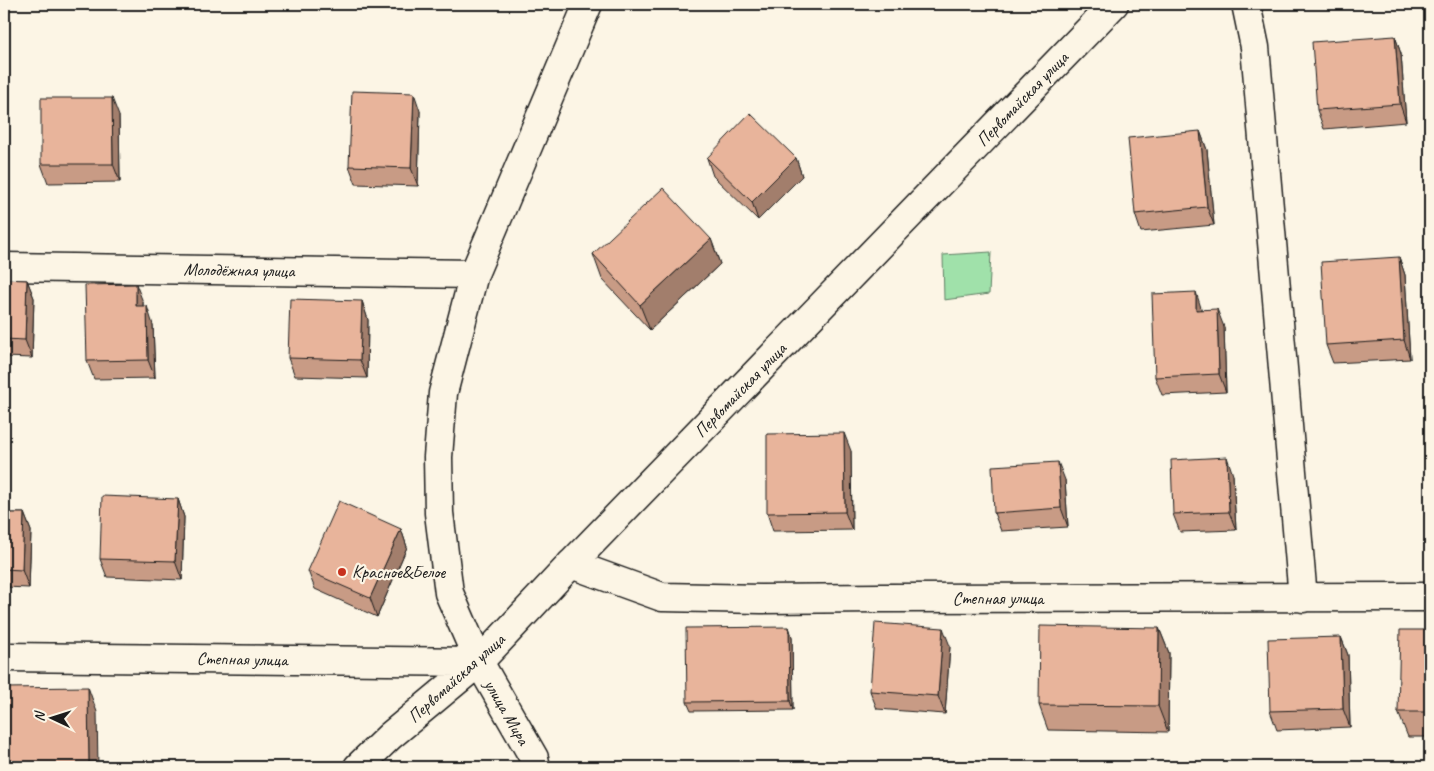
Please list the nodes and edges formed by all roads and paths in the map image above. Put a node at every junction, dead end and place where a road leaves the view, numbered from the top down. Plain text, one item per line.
1 (588, 4) edge
2 (1114, 4) edge
3 (1246, 4) edge
4 (4, 266) edge
5 (474, 274) junction
6 (571, 564) junction
7 (1430, 597) edge
8 (1303, 598) junction
9 (4, 657) edge
10 (479, 662) junction
11 (358, 767) edge
12 (536, 767) edge

1 - 5 street, улица Мира
2 - 6 street, Первомайская улица
3 - 8 street
4 - 5 street, Молодёжная улица
5 - 10 street, улица Мира
6 - 8 street, Степная улица
6 - 10 street, Первомайская улица
7 - 8 street, Степная улица
9 - 10 street, Степная улица
10 - 11 street, Первомайская улица
10 - 12 street, улица Мира

